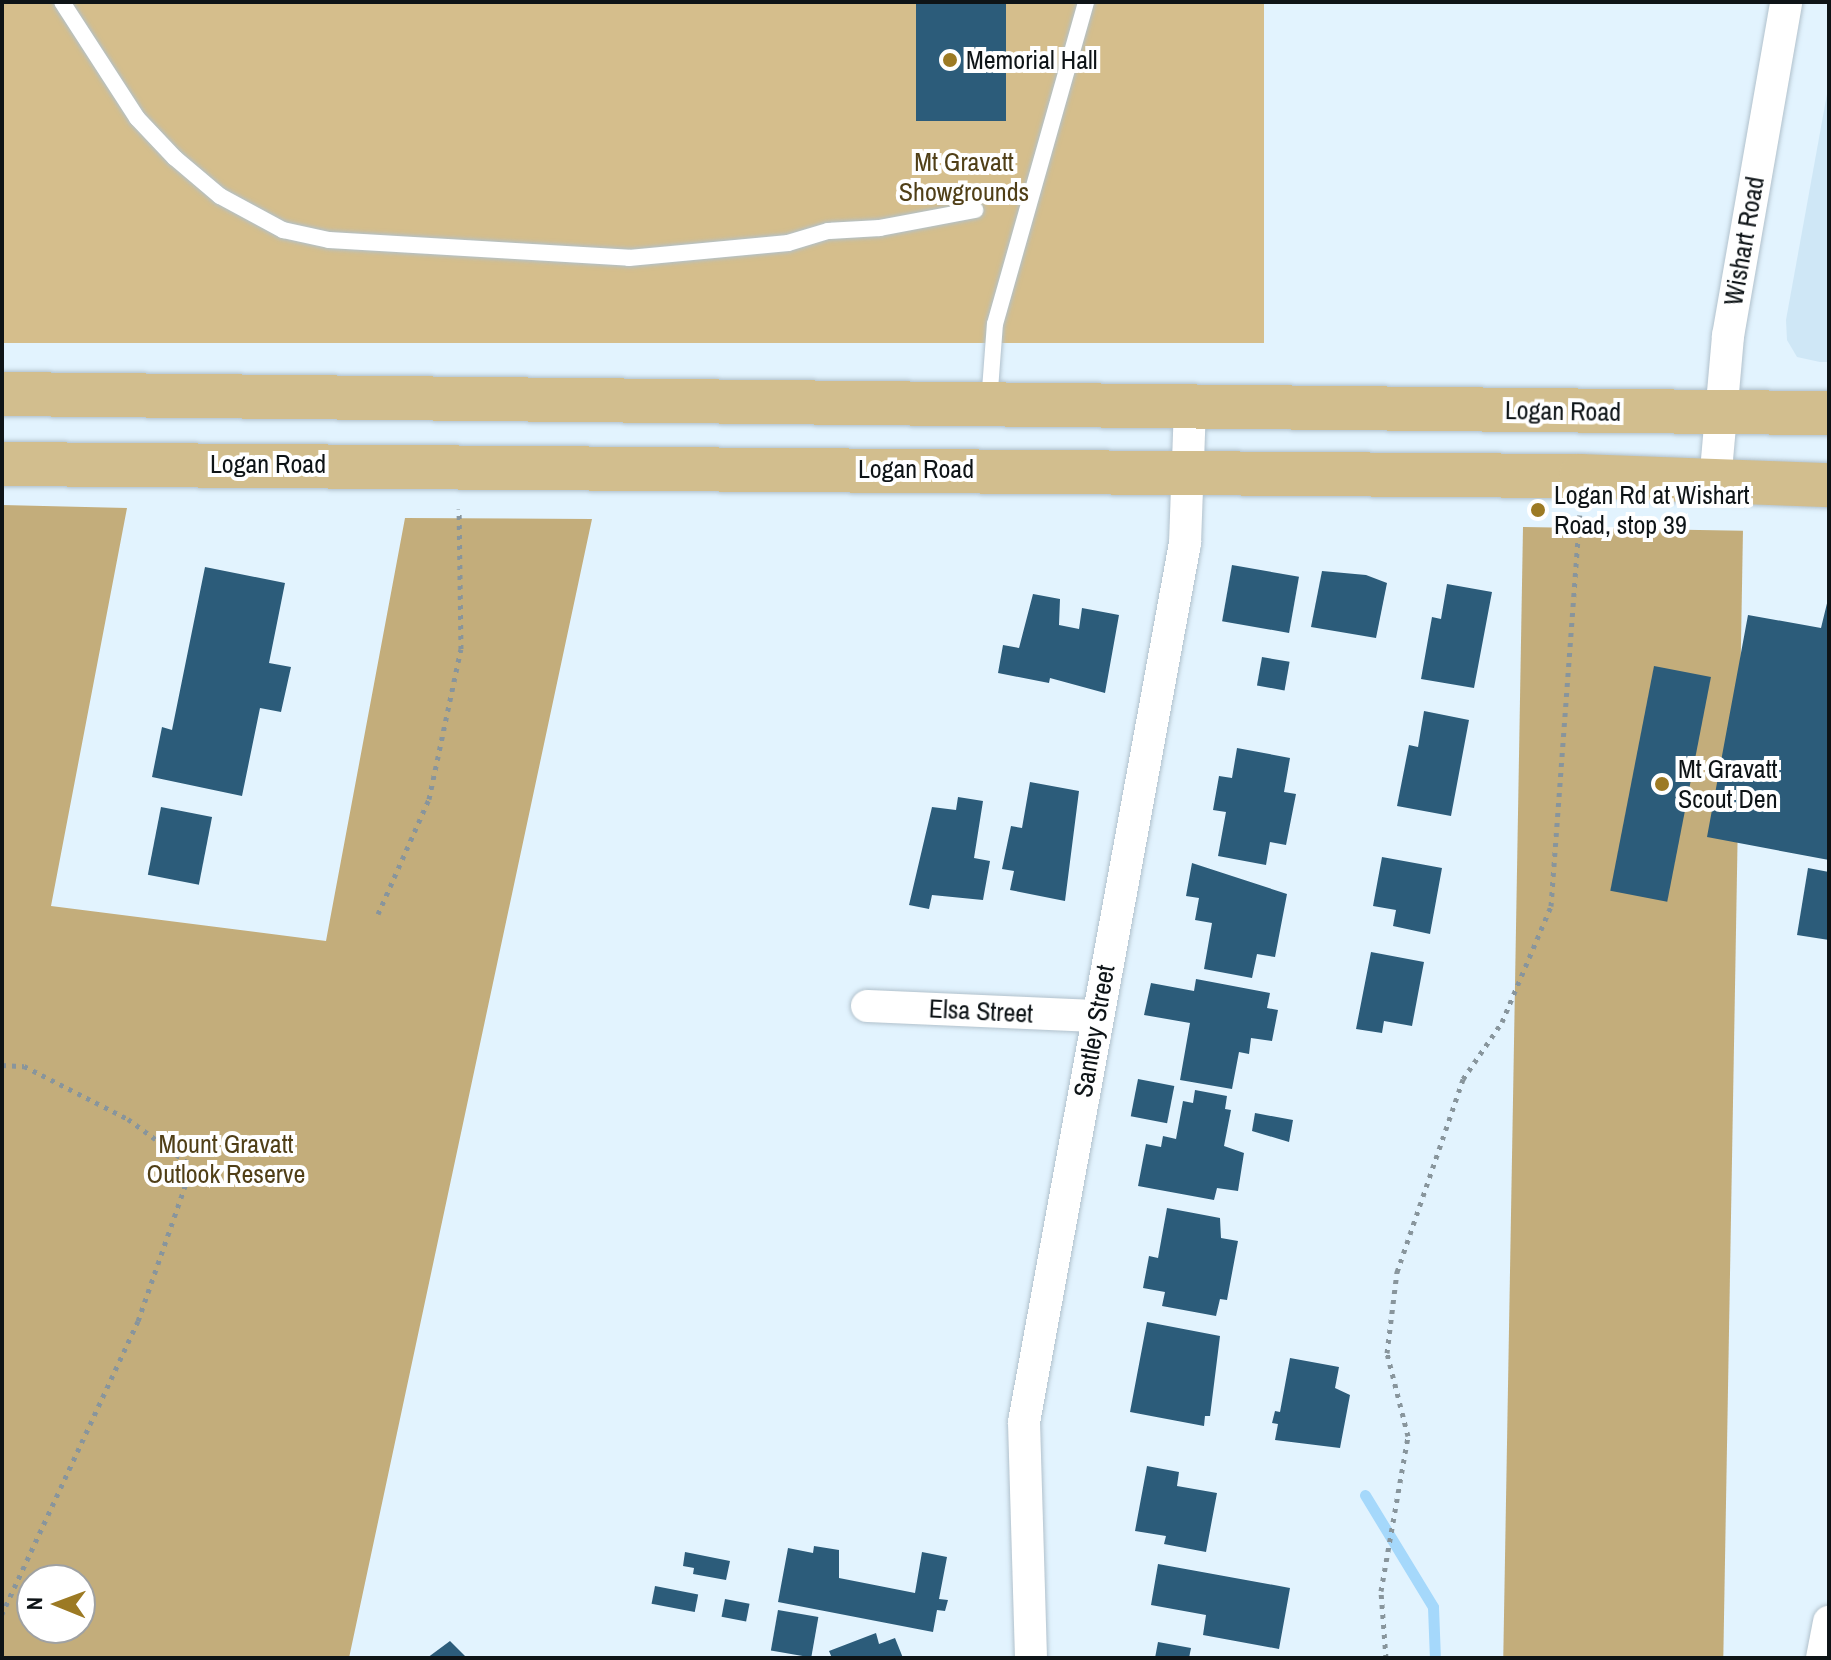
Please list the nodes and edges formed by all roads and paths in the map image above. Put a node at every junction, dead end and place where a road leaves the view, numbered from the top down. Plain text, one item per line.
1 (62, 2) edge
2 (1086, 2) edge
3 (1786, 2) edge
4 (975, 210) dead end
5 (2, 394) edge
6 (989, 405) junction
7 (1190, 407) junction
8 (1721, 412) junction
9 (1829, 413) edge
10 (2, 464) edge
11 (452, 464) junction
12 (1190, 472) junction
13 (1581, 476) junction
14 (1715, 482) junction
15 (1829, 485) edge
16 (378, 914) dead end
17 (867, 1006) dead end
18 (1096, 1016) junction
19 (2, 1065) edge
20 (2, 1614) edge
21 (1829, 1622) edge
22 (1031, 1658) edge
23 (1386, 1658) edge
24 (1822, 1658) edge

1 - 4 lane
2 - 6 lane
3 - 8 street, Wishart Road
5 - 6 main road, Logan Road
6 - 7 main road, Logan Road
7 - 8 main road, Logan Road
7 - 12 street, Santley Street
8 - 9 main road, Logan Road
8 - 14 street, Wishart Road
10 - 11 main road, Logan Road
11 - 12 main road, Logan Road
11 - 16 path
12 - 13 main road, Logan Road
12 - 18 street, Santley Street
13 - 14 main road, Logan Road
13 - 23 path
14 - 15 main road, Logan Road
17 - 18 street, Elsa Street
18 - 22 street, Santley Street
19 - 20 path
21 - 24 street

